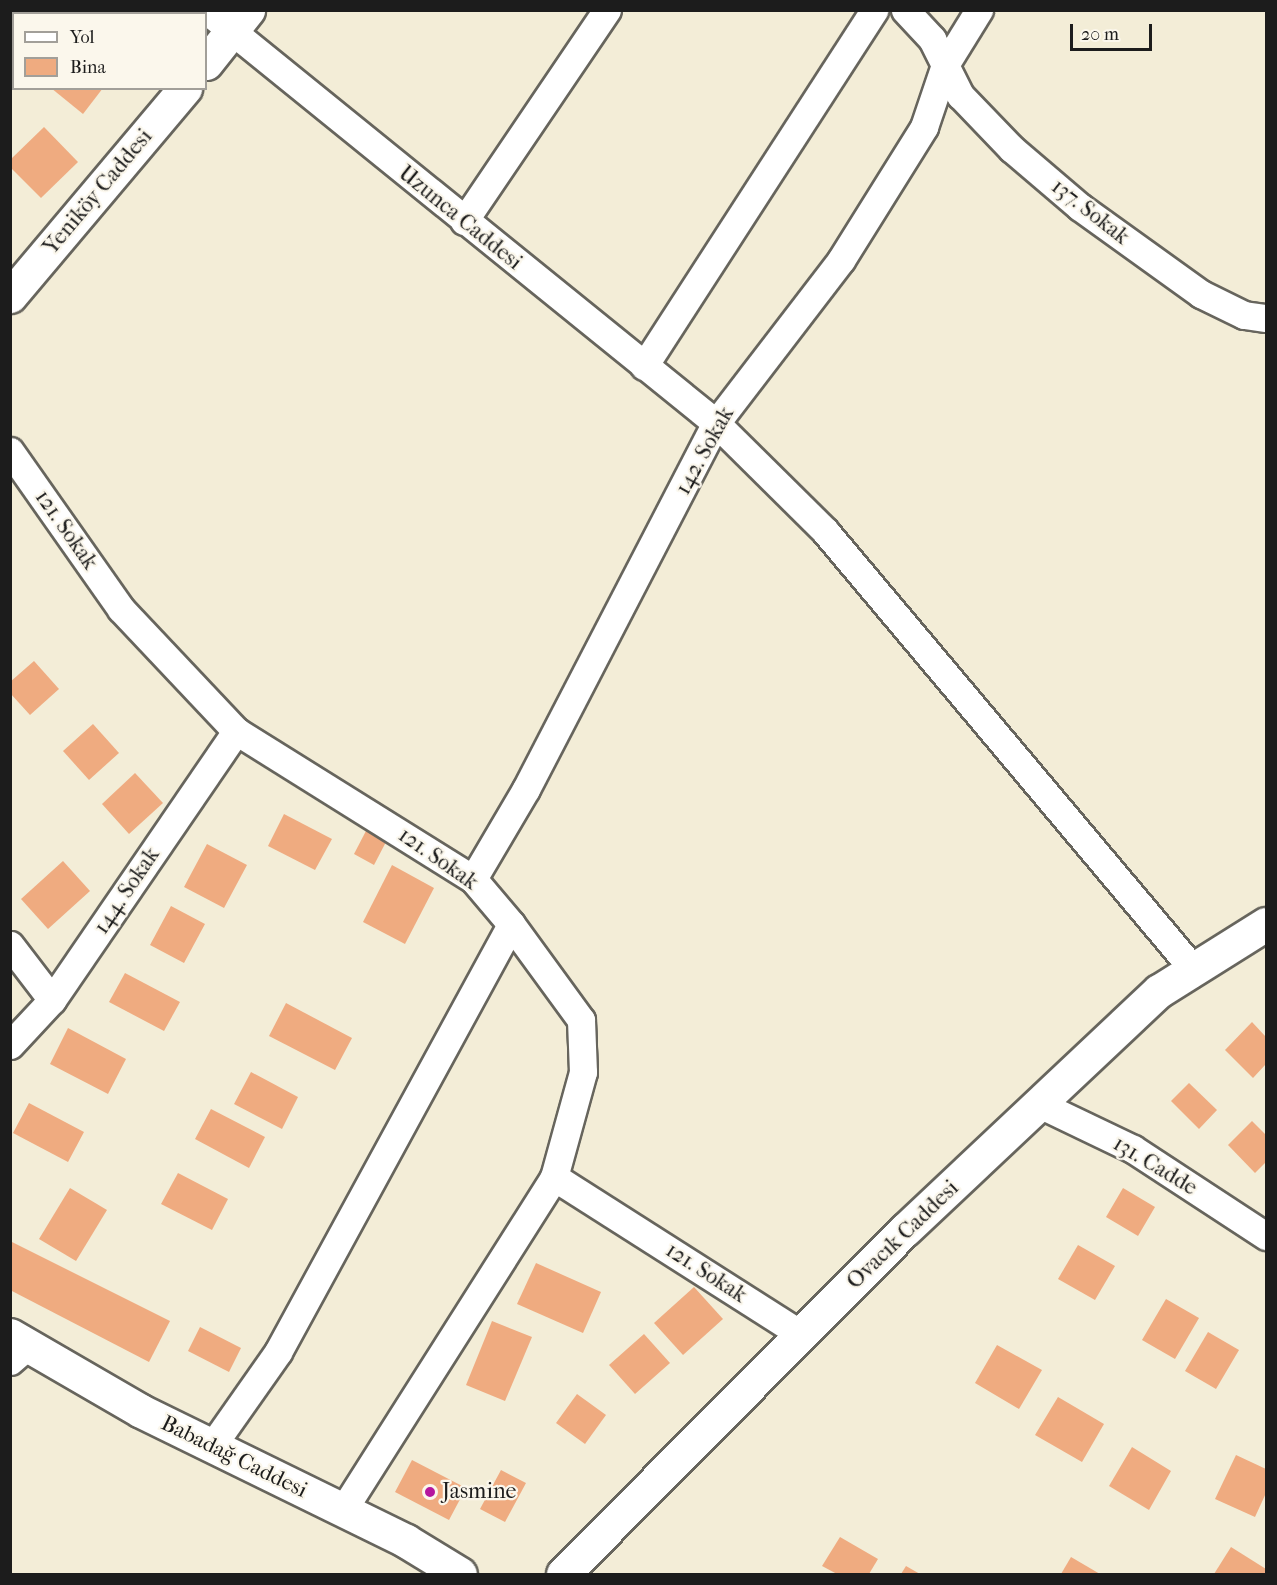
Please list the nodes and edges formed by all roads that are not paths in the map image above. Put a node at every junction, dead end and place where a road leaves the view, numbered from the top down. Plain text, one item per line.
1 (206, 10) edge
2 (608, 10) edge
3 (874, 10) edge
4 (905, 10) edge
5 (979, 10) edge
6 (240, 21) edge
7 (207, 62) edge
8 (945, 65) junction
9 (182, 90) edge
10 (464, 222) junction
11 (10, 296) edge
12 (1266, 318) edge
13 (644, 366) junction
14 (716, 423) junction
15 (10, 452) edge
16 (236, 731) junction
17 (473, 879) junction
18 (512, 924) junction
19 (1266, 924) edge
20 (10, 945) edge
21 (1194, 969) junction
22 (52, 1000) junction
23 (10, 1045) edge
24 (1039, 1104) junction
25 (554, 1177) junction
26 (1266, 1236) edge
27 (802, 1335) junction
28 (16, 1348) edge
29 (212, 1446) junction
30 (343, 1510) junction
31 (460, 1575) edge
32 (563, 1575) edge

1 - 6 street, Uzunca Caddesi
2 - 10 street
3 - 13 street
4 - 8 street, 137. Sokak
5 - 8 street, 142. Sokak
6 - 7 main road
6 - 10 street, Uzunca Caddesi
8 - 12 street, 137. Sokak
8 - 14 street, 142. Sokak
9 - 11 main road, Yeniköy Caddesi
10 - 13 street, Uzunca Caddesi
13 - 14 street, Uzunca Caddesi
14 - 17 street, 142. Sokak
14 - 21 street, Uzunca Caddesi
15 - 16 street, 121. Sokak
16 - 17 street, 121. Sokak
16 - 22 street, 144. Sokak
17 - 18 street, 121. Sokak
18 - 25 street, 121. Sokak
18 - 29 street
19 - 21 main road, Ovacık Caddesi
20 - 22 street
21 - 24 main road, Ovacık Caddesi
22 - 23 street, 144. Sokak
24 - 26 street, 131. Cadde
24 - 27 main road, Ovacık Caddesi
25 - 27 street, 121. Sokak
25 - 30 street
27 - 32 main road, Ovacık Caddesi
28 - 29 main road, Babadağ Caddesi
29 - 30 main road, Babadağ Caddesi
30 - 31 main road, Babadağ Caddesi

